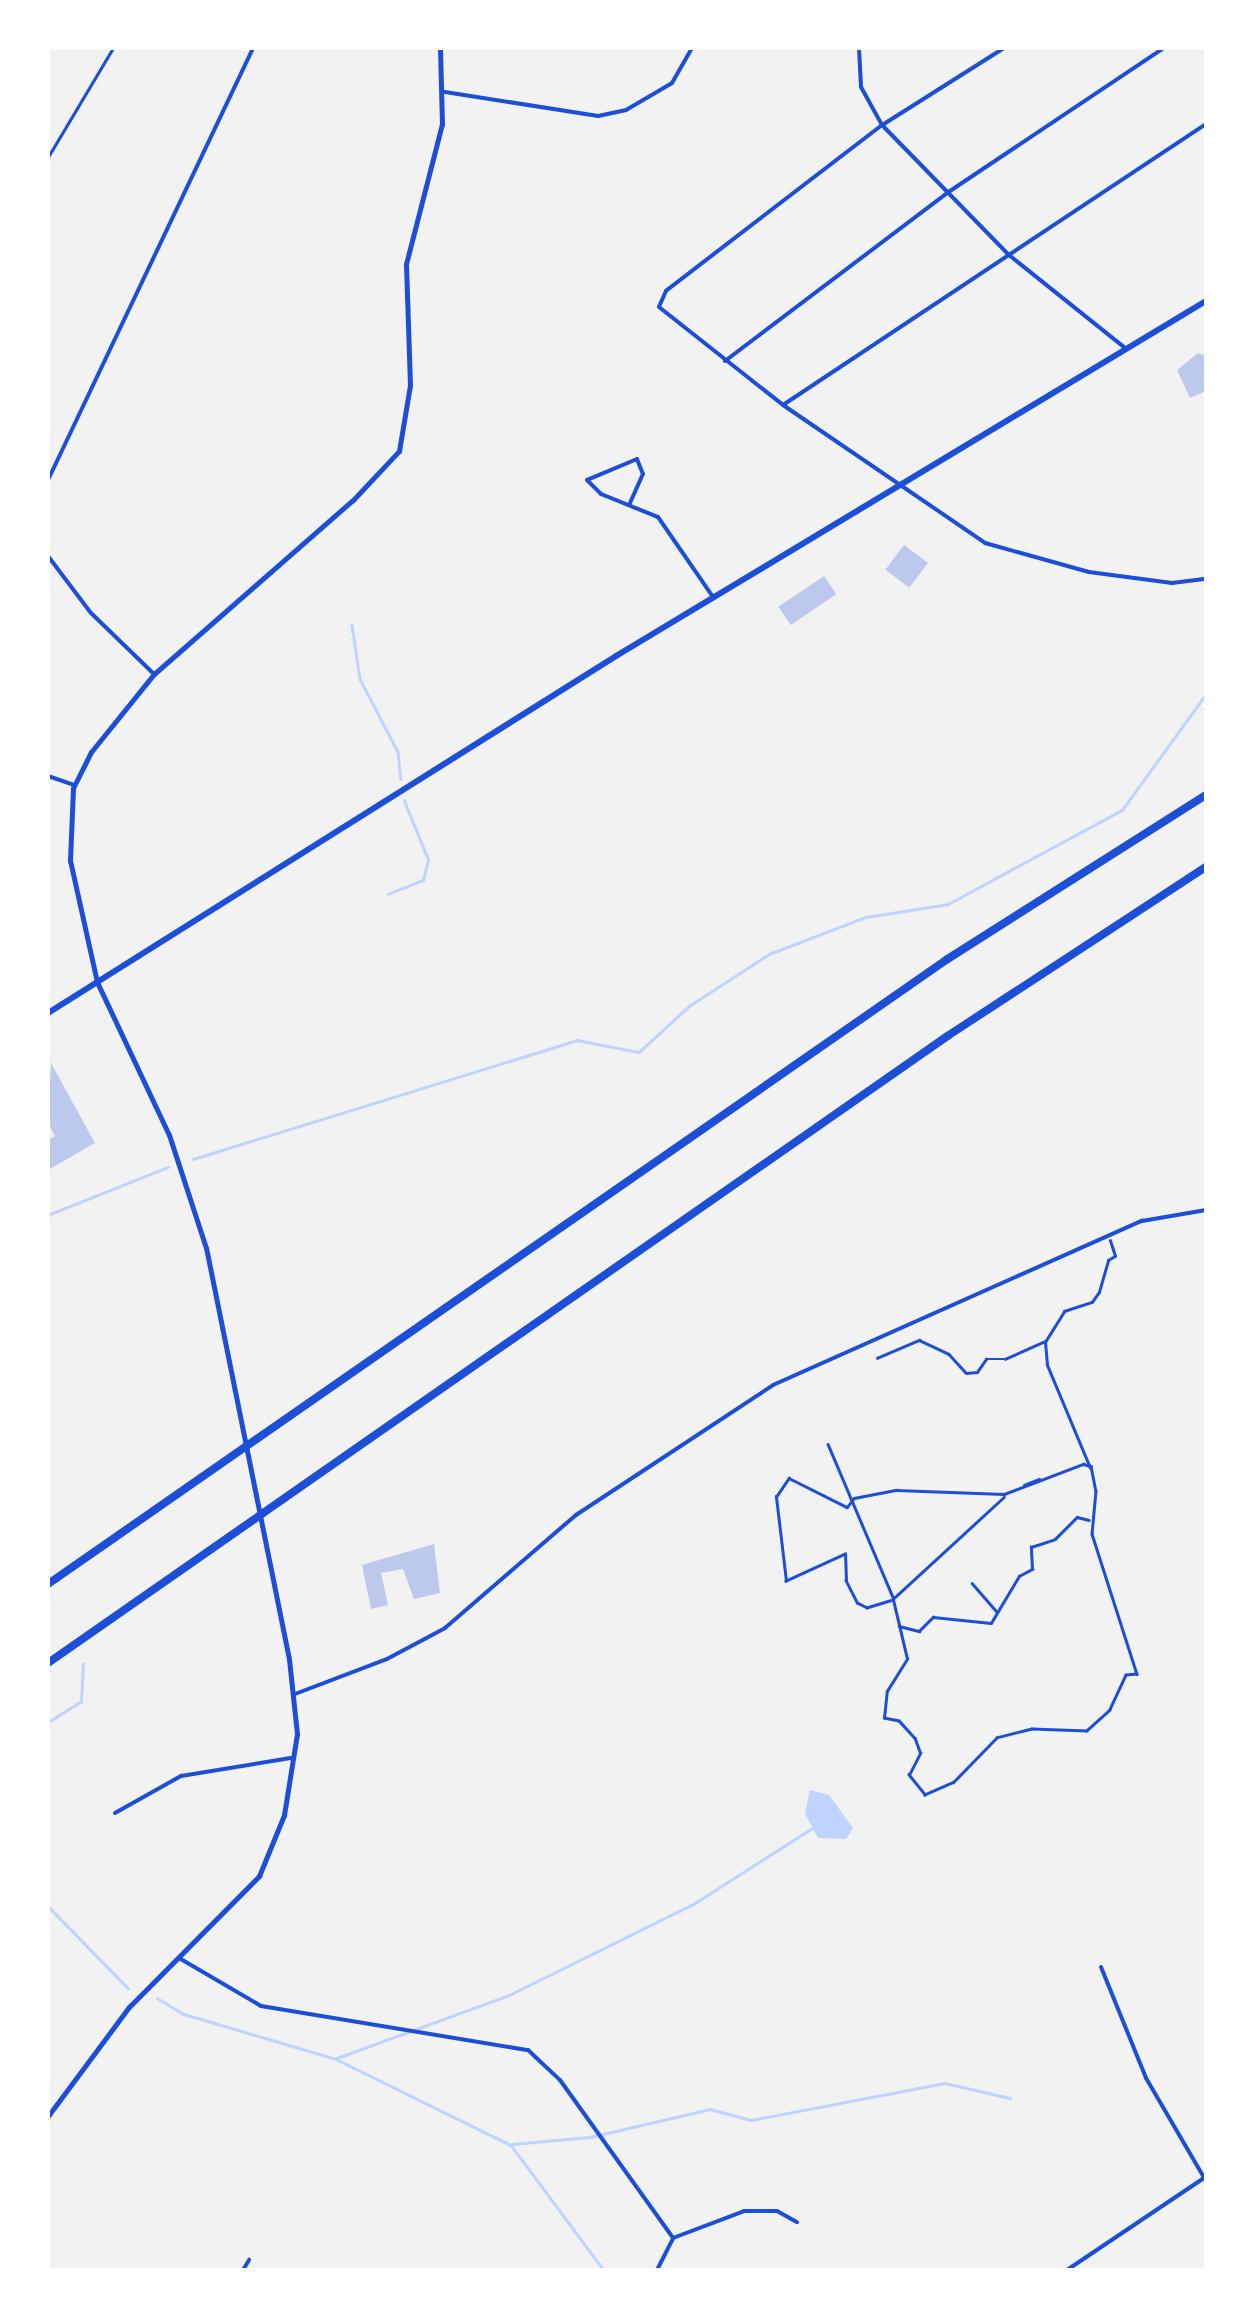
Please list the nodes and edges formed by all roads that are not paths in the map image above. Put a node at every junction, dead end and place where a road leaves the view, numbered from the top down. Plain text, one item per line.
1 (253, 48) edge
2 (440, 48) edge
3 (692, 48) edge
4 (859, 48) edge
5 (1004, 48) edge
6 (1164, 48) edge
7 (445, 92) junction
8 (1206, 124) edge
9 (882, 125) junction
10 (947, 193) junction
11 (1010, 256) junction
12 (1206, 301) edge
13 (1125, 348) junction
14 (726, 361) junction
15 (783, 405) junction
16 (48, 480) edge
17 (895, 486) junction
18 (630, 504) junction
19 (48, 556) edge
20 (1206, 579) edge
21 (713, 597) junction
22 (154, 674) junction
23 (48, 776) edge
24 (74, 785) junction
25 (1206, 794) edge
26 (1206, 868) edge
27 (97, 982) junction
28 (48, 1012) edge
29 (1206, 1210) edge
30 (48, 1584) edge
31 (48, 1663) edge
32 (295, 1694) junction
33 (296, 1757) junction
34 (115, 1813) dead end
35 (179, 1958) junction
36 (1101, 1967) dead end
37 (48, 2116) edge
38 (1205, 2179) edge
39 (797, 2222) dead end
40 (673, 2238) junction
41 (249, 2260) dead end
42 (243, 2270) edge
43 (656, 2270) edge
44 (1066, 2270) edge

1 - 16 street
2 - 7 street
3 - 7 street
4 - 9 street
5 - 9 street
6 - 10 street
7 - 22 street
8 - 11 street
9 - 10 street
9 - 14 street
10 - 11 street
10 - 14 street
11 - 13 street
11 - 15 street
12 - 13 main road
13 - 17 main road
14 - 15 street
15 - 17 street
17 - 20 street
17 - 21 main road
18 - 18 street
18 - 21 street
19 - 22 street
21 - 27 main road
22 - 24 street
23 - 24 street
24 - 27 street
25 - 30 highway
26 - 31 highway
27 - 28 main road
27 - 32 street
29 - 32 street
32 - 33 street
33 - 34 street
33 - 35 street
35 - 37 street
35 - 40 street
36 - 38 street
38 - 44 street
39 - 40 street
40 - 43 street
41 - 42 street

